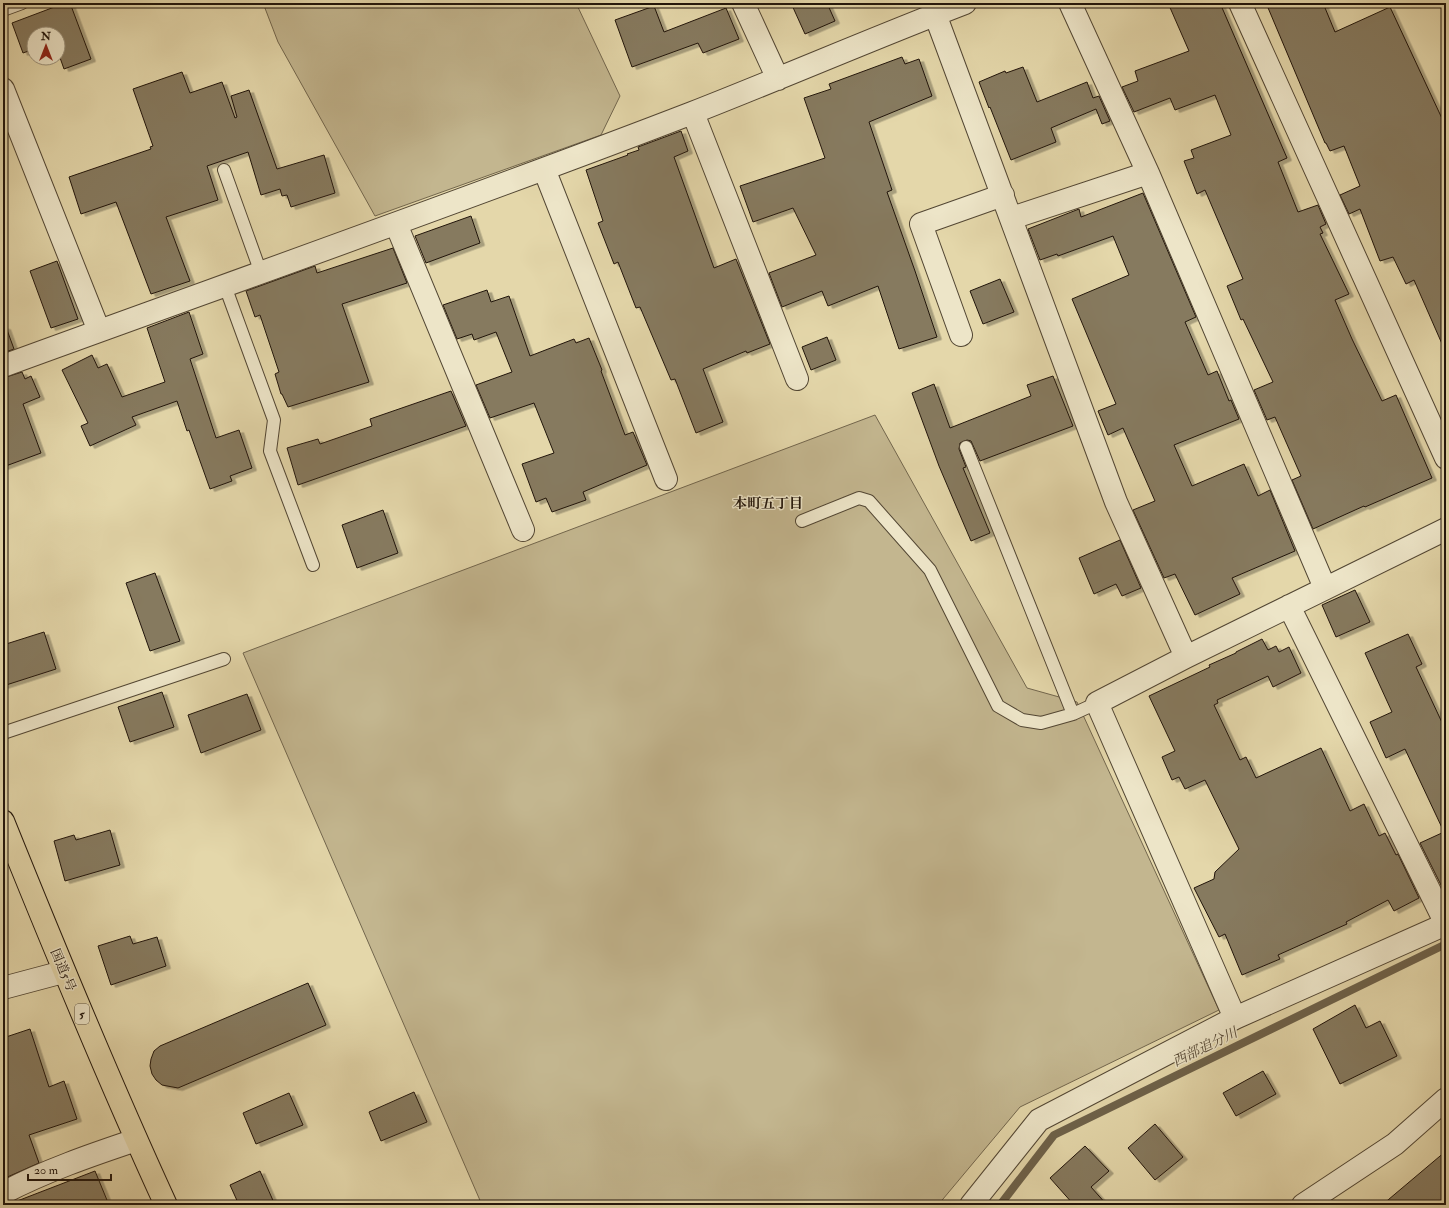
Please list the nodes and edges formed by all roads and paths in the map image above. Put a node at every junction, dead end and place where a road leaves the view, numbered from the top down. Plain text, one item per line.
1 (22, 3) edge
2 (743, 3) edge
3 (965, 3) edge
4 (1070, 3) edge
5 (1240, 3) edge
6 (3, 10) edge
7 (924, 12) edge
8 (778, 79) junction
9 (3, 89) edge
10 (693, 113) junction
11 (544, 169) junction
12 (224, 170) dead end
13 (1148, 173) junction
14 (1003, 196) junction
15 (1012, 218) junction
16 (396, 224) junction
17 (261, 273) junction
18 (225, 286) junction
19 (99, 331) junction
20 (961, 335) dead end
21 (3, 366) edge
22 (797, 379) dead end
23 (966, 447) dead end
24 (1446, 458) edge
25 (666, 479) dead end
26 (802, 521) dead end
27 (1446, 529) edge
28 (523, 530) dead end
29 (313, 565) dead end
30 (1325, 588) junction
31 (1289, 606) junction
32 (1186, 657) junction
33 (224, 659) dead end
34 (1097, 704) junction
35 (1073, 714) junction
36 (3, 733) edge
37 (3, 821) edge
38 (1446, 924) edge
39 (64, 972) junction
40 (3, 988) edge
41 (1235, 1018) junction
42 (1446, 1099) edge
43 (136, 1140) junction
44 (3, 1193) edge
45 (166, 1205) edge
46 (971, 1205) edge
47 (1303, 1205) edge

1 - 6 lane
2 - 8 street
3 - 7 street
4 - 13 street
5 - 24 street
7 - 8 street
7 - 14 street
8 - 10 street
9 - 19 street
10 - 11 street
10 - 22 street
11 - 16 street
11 - 25 street
12 - 17 lane
13 - 15 street
13 - 30 street
14 - 15 street
14 - 20 street
15 - 32 street
16 - 17 street
16 - 28 street
17 - 18 street
18 - 19 street
18 - 29 lane
19 - 21 street
23 - 35 lane
26 - 35 lane
27 - 30 street
30 - 31 street
31 - 32 street
31 - 38 street
32 - 34 street
33 - 36 lane
34 - 35 lane
34 - 41 street
37 - 39 highway, 国道5号 / 5
38 - 41 street
39 - 40 street
39 - 43 highway, 国道5号 / 5
41 - 46 street
42 - 47 street
43 - 44 street
43 - 45 highway, 国道5号 / 5

